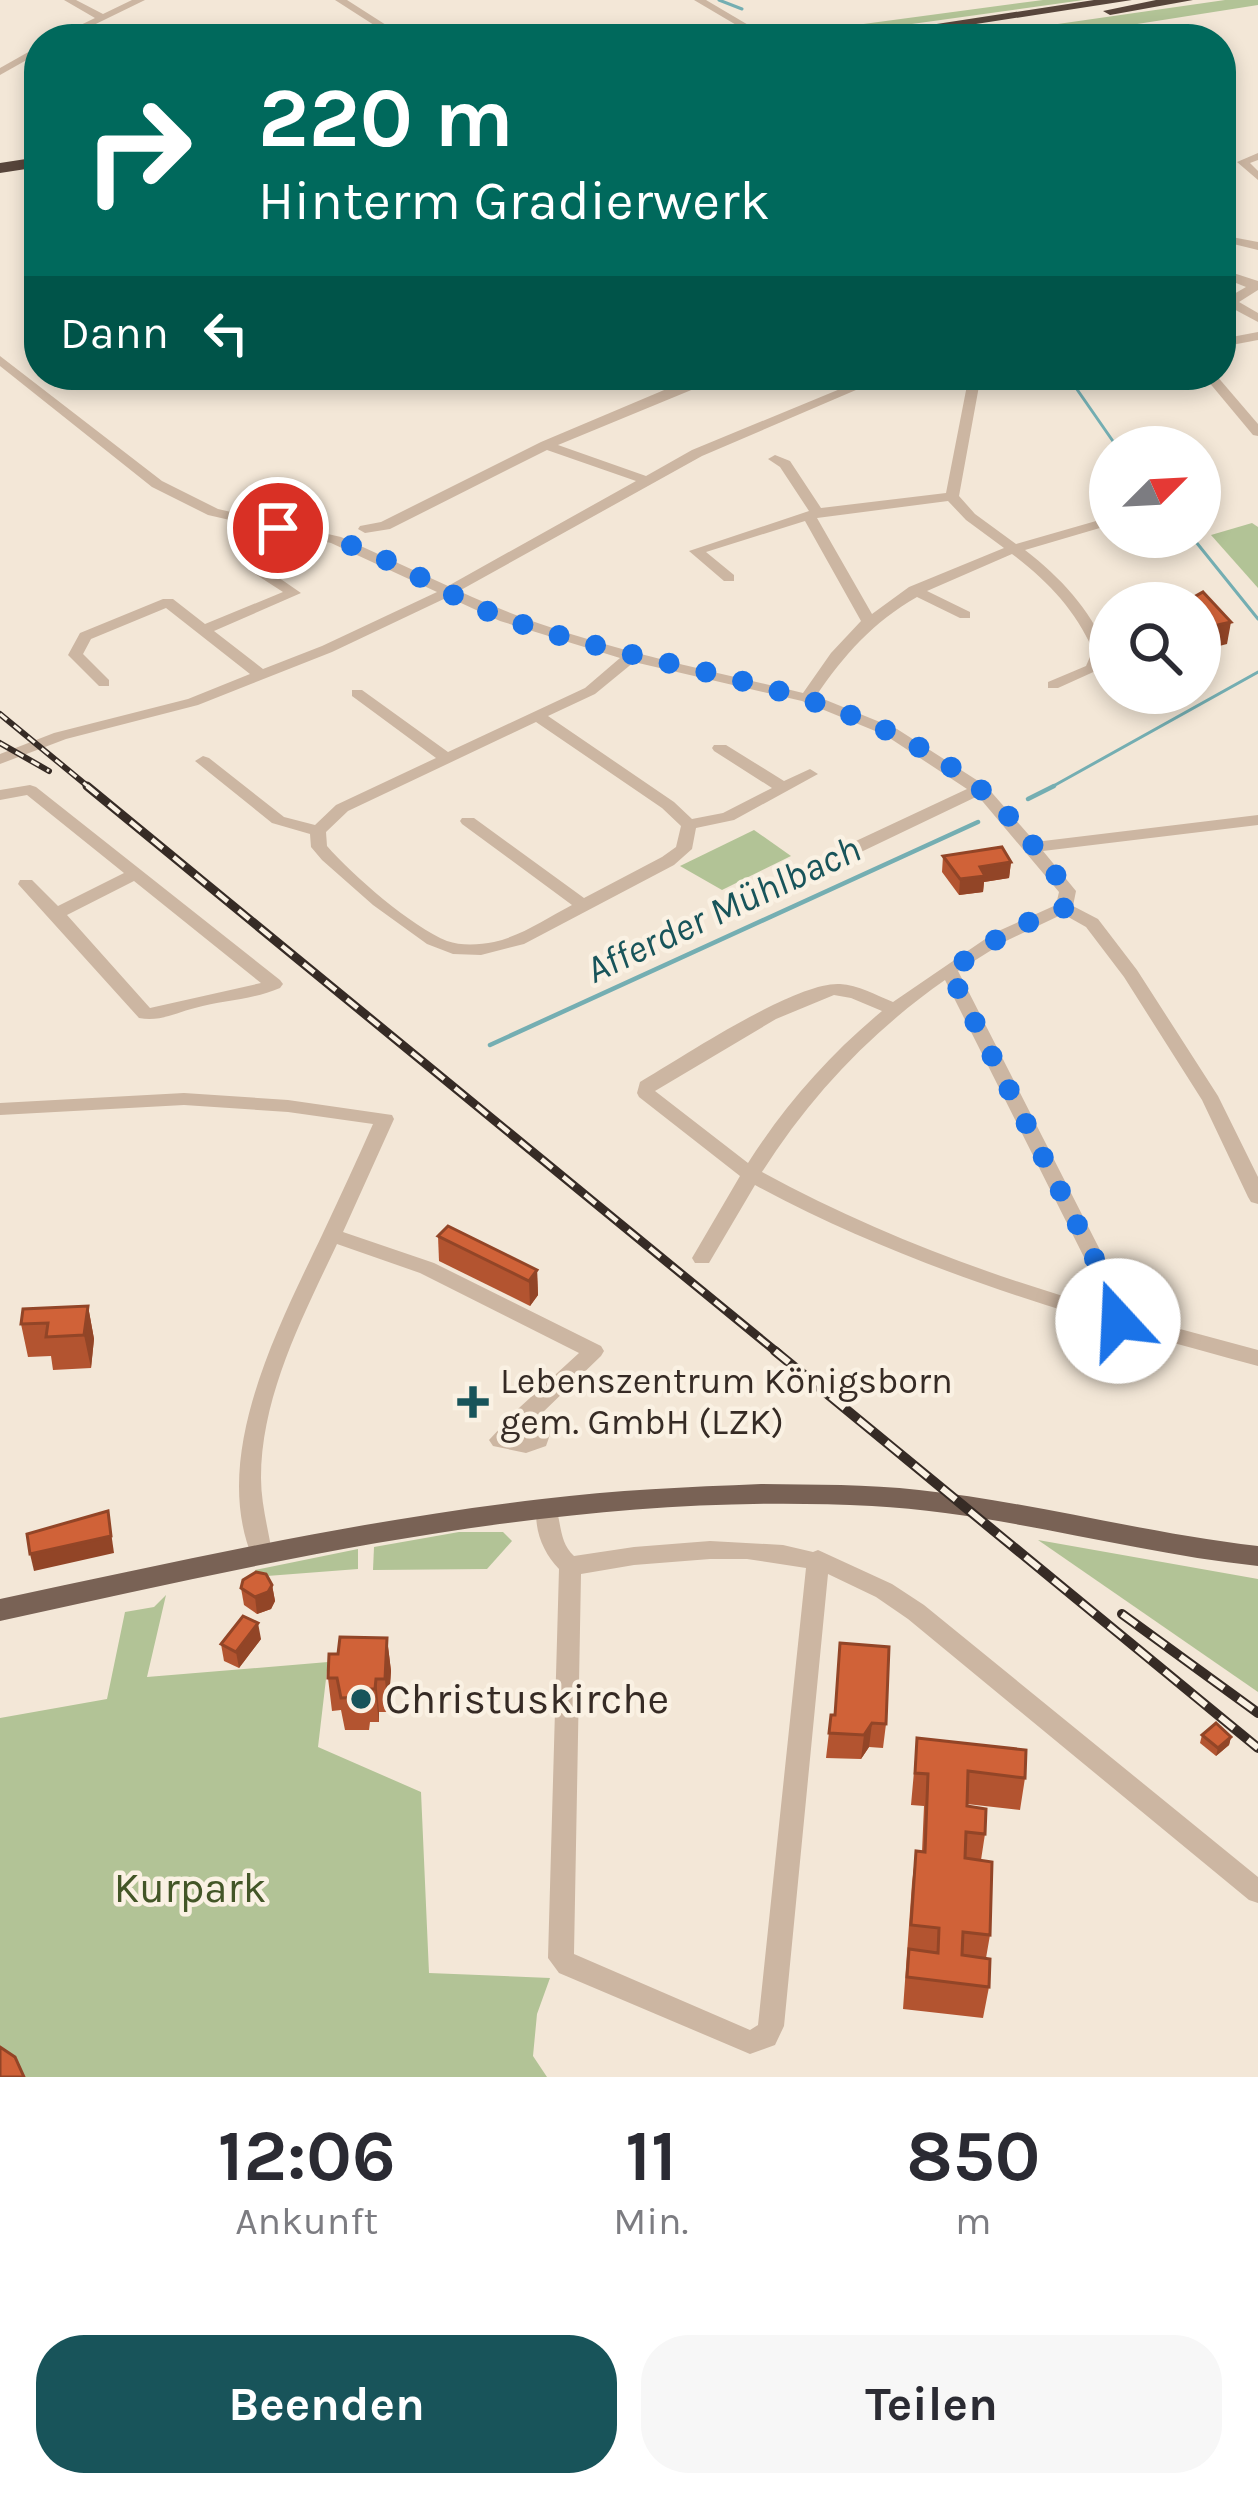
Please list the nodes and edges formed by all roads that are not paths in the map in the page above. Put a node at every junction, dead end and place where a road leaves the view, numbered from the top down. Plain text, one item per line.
1 (69, 0) edge
2 (140, 0) edge
3 (373, 0) edge
4 (699, 0) edge
5 (1125, 0) edge
6 (1186, 0) edge
7 (344, 2) edge
8 (101, 17) junction
9 (87, 24) edge
10 (379, 24) edge
11 (741, 24) edge
12 (954, 24) edge
13 (1016, 24) edge
14 (1258, 156) edge
15 (1258, 177) edge
16 (0, 360) edge
17 (24, 379) edge
18 (38, 390) edge
19 (676, 390) edge
20 (848, 390) edge
21 (972, 390) edge
22 (1222, 390) edge
23 (1258, 432) edge
24 (546, 446) junction
25 (775, 459) dead end
26 (645, 480) junction
27 (952, 496) junction
28 (813, 514) junction
29 (1089, 528) edge
30 (365, 530) dead end
31 (1017, 551) junction
32 (254, 567) dead end
33 (729, 578) dead end
34 (151, 587) dead end
35 (914, 590) junction
36 (446, 593) junction
37 (168, 602) junction
38 (965, 615) dead end
39 (1089, 617) edge
40 (869, 622) junction
41 (205, 629) junction
42 (631, 657) junction
43 (1089, 669) edge
44 (261, 676) junction
45 (104, 683) dead end
46 (1053, 685) dead end
47 (357, 693) dead end
48 (807, 698) junction
49 (539, 717) junction
50 (720, 748) dead end
51 (0, 759) edge
52 (448, 759) junction
53 (203, 761) dead end
54 (810, 774) dead end
55 (783, 788) junction
56 (980, 789) junction
57 (0, 795) edge
58 (468, 820) dead end
59 (1258, 820) edge
60 (689, 825) junction
61 (318, 831) junction
62 (1034, 847) junction
63 (832, 859) dead end
64 (135, 874) junction
65 (26, 884) dead end
66 (584, 906) junction
67 (1064, 908) junction
68 (56, 914) junction
69 (949, 971) junction
70 (897, 1011) junction
71 (0, 1108) edge
72 (753, 1175) junction
73 (1258, 1197) edge
74 (332, 1235) junction
75 (702, 1258) dead end
76 (1118, 1321) junction
77 (1258, 1358) edge
78 (526, 1414) dead end
79 (546, 1508) junction
80 (261, 1553) junction
81 (1258, 1556) edge
82 (818, 1559) junction
83 (570, 1565) junction
84 (0, 1610) edge
85 (1258, 1892) edge

1 - 8 street
2 - 8 street
3 - 7 street
4 - 11 street
5 - 12 highway
6 - 13 highway
7 - 10 street
8 - 9 street
14 - 15 street
16 - 17 street
18 - 36 street
19 - 24 street
20 - 26 street
21 - 27 street
22 - 23 street
24 - 26 street
24 - 30 street
25 - 28 street
26 - 36 street
27 - 28 street
27 - 31 street
28 - 33 street
28 - 40 street
29 - 31 street
31 - 35 street
31 - 39 street
32 - 41 street
34 - 37 street
35 - 38 street
35 - 40 street
36 - 42 street
36 - 44 street
37 - 41 street
37 - 45 street
40 - 48 street
41 - 44 street
42 - 48 street
42 - 49 street
43 - 46 street
44 - 51 street
47 - 52 street
48 - 56 street
49 - 52 street
49 - 60 street
50 - 55 street
52 - 61 street
53 - 61 street
54 - 55 street
55 - 60 street
56 - 62 street
56 - 63 street
57 - 64 street
58 - 66 street
59 - 62 street
60 - 66 street
61 - 66 street
62 - 67 street
64 - 68 street
64 - 68 street
65 - 68 street
67 - 69 street
67 - 73 street
69 - 70 street
69 - 76 street
70 - 72 street
70 - 72 street
71 - 74 street
72 - 75 street
72 - 76 street
74 - 78 street
74 - 80 street
76 - 77 street
79 - 80 main road
79 - 81 main road
79 - 83 street
80 - 84 main road
82 - 83 street
82 - 83 street
82 - 85 street

